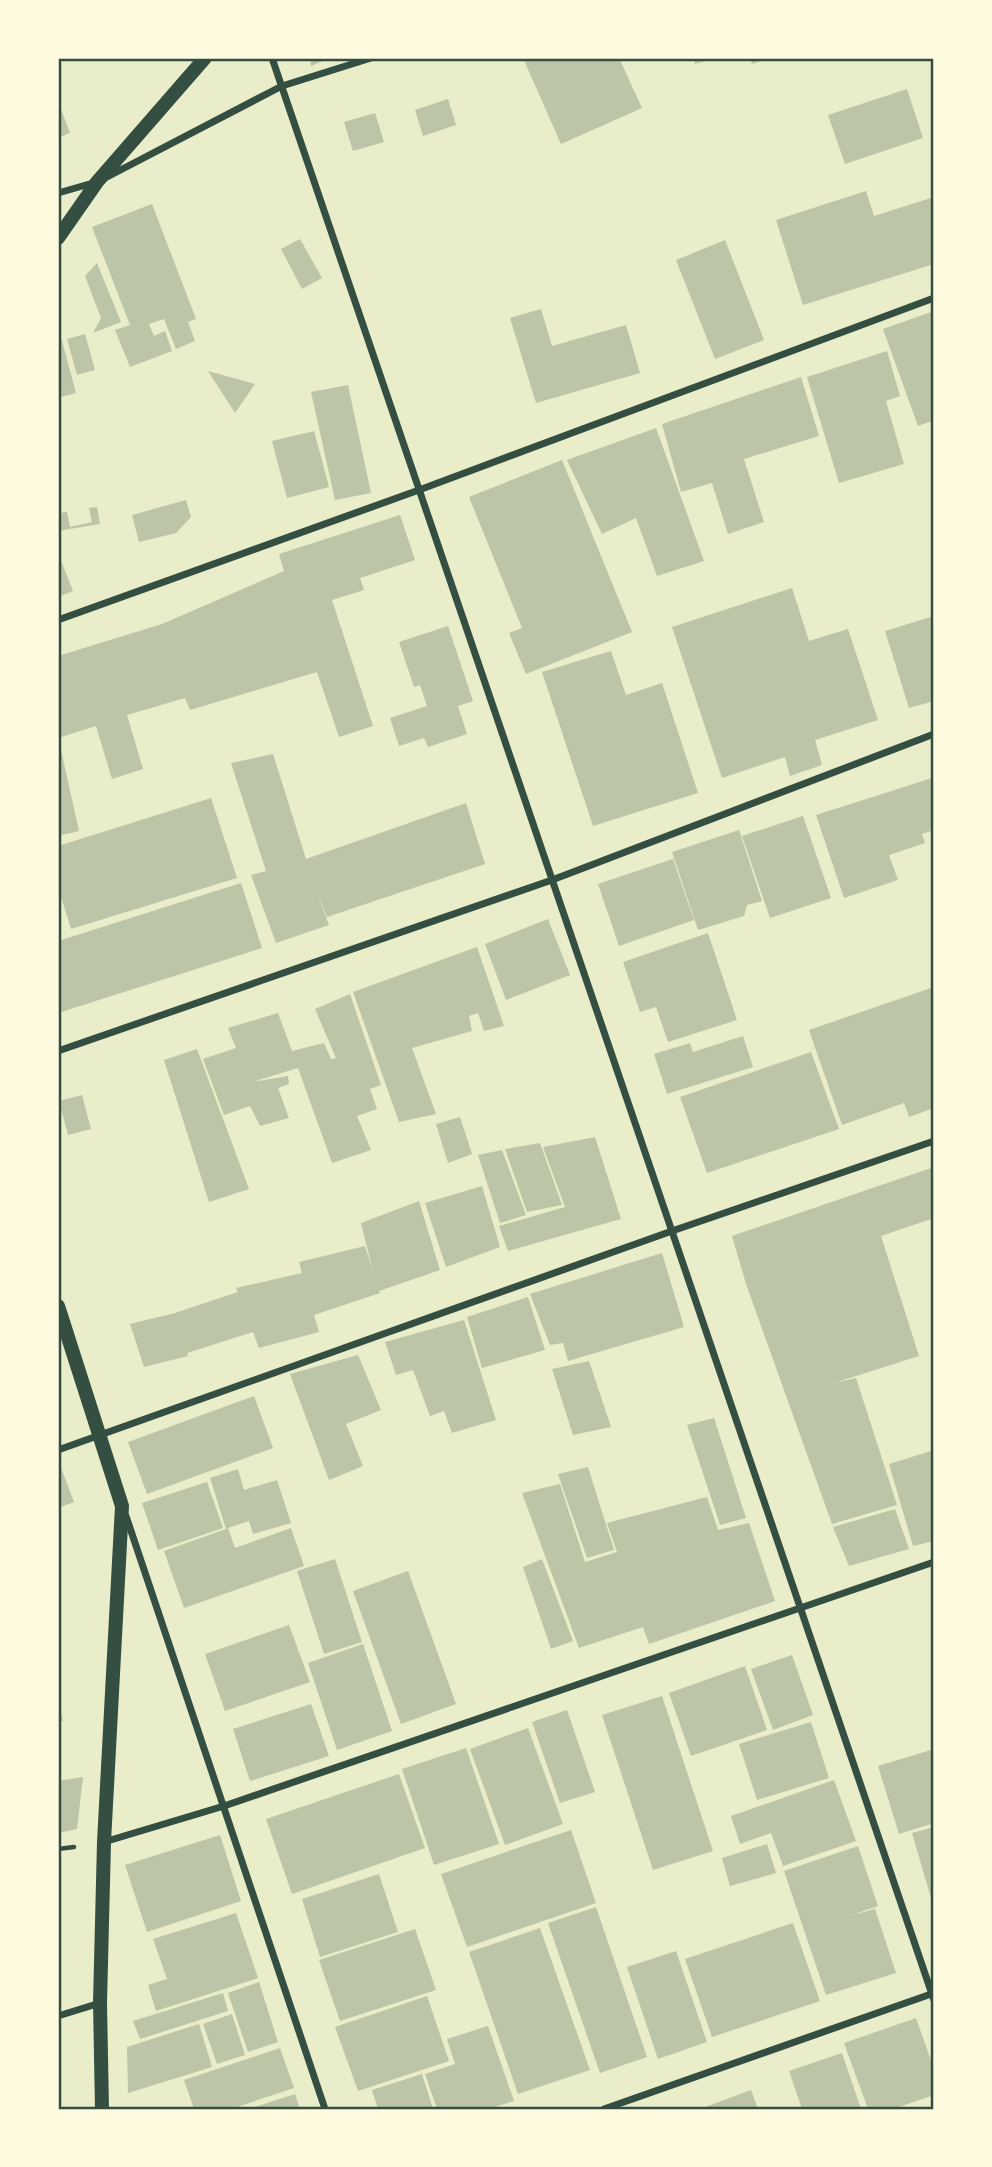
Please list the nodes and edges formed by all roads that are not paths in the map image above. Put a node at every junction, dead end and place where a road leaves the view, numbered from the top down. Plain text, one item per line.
1 (205, 58) edge
2 (272, 58) edge
3 (371, 58) edge
4 (282, 86) junction
5 (97, 182) junction
6 (58, 193) edge
7 (58, 238) edge
8 (934, 298) edge
9 (419, 490) junction
10 (58, 620) edge
11 (934, 734) edge
12 (552, 880) junction
13 (58, 1051) edge
14 (934, 1140) edge
15 (672, 1231) junction
16 (58, 1306) edge
17 (99, 1434) junction
18 (58, 1450) edge
19 (122, 1506) junction
20 (934, 1562) edge
21 (800, 1606) junction
22 (224, 1806) junction
23 (104, 1842) junction
24 (934, 1995) edge
25 (100, 2003) junction
26 (58, 2016) edge
27 (102, 2109) edge
28 (325, 2109) edge
29 (604, 2109) edge

1 - 5 main road
2 - 4 street
3 - 4 street
4 - 5 street
4 - 9 street
5 - 6 street
5 - 7 main road
8 - 9 street
9 - 10 street
9 - 12 street
11 - 12 street
12 - 13 street
12 - 15 street
14 - 15 street
15 - 17 street
15 - 21 street
16 - 17 main road
17 - 18 street
17 - 19 main road
19 - 22 street
19 - 23 main road
20 - 21 street
21 - 22 street
21 - 24 street
22 - 23 street
22 - 28 street
23 - 25 main road
24 - 29 street
25 - 26 street
25 - 27 main road

